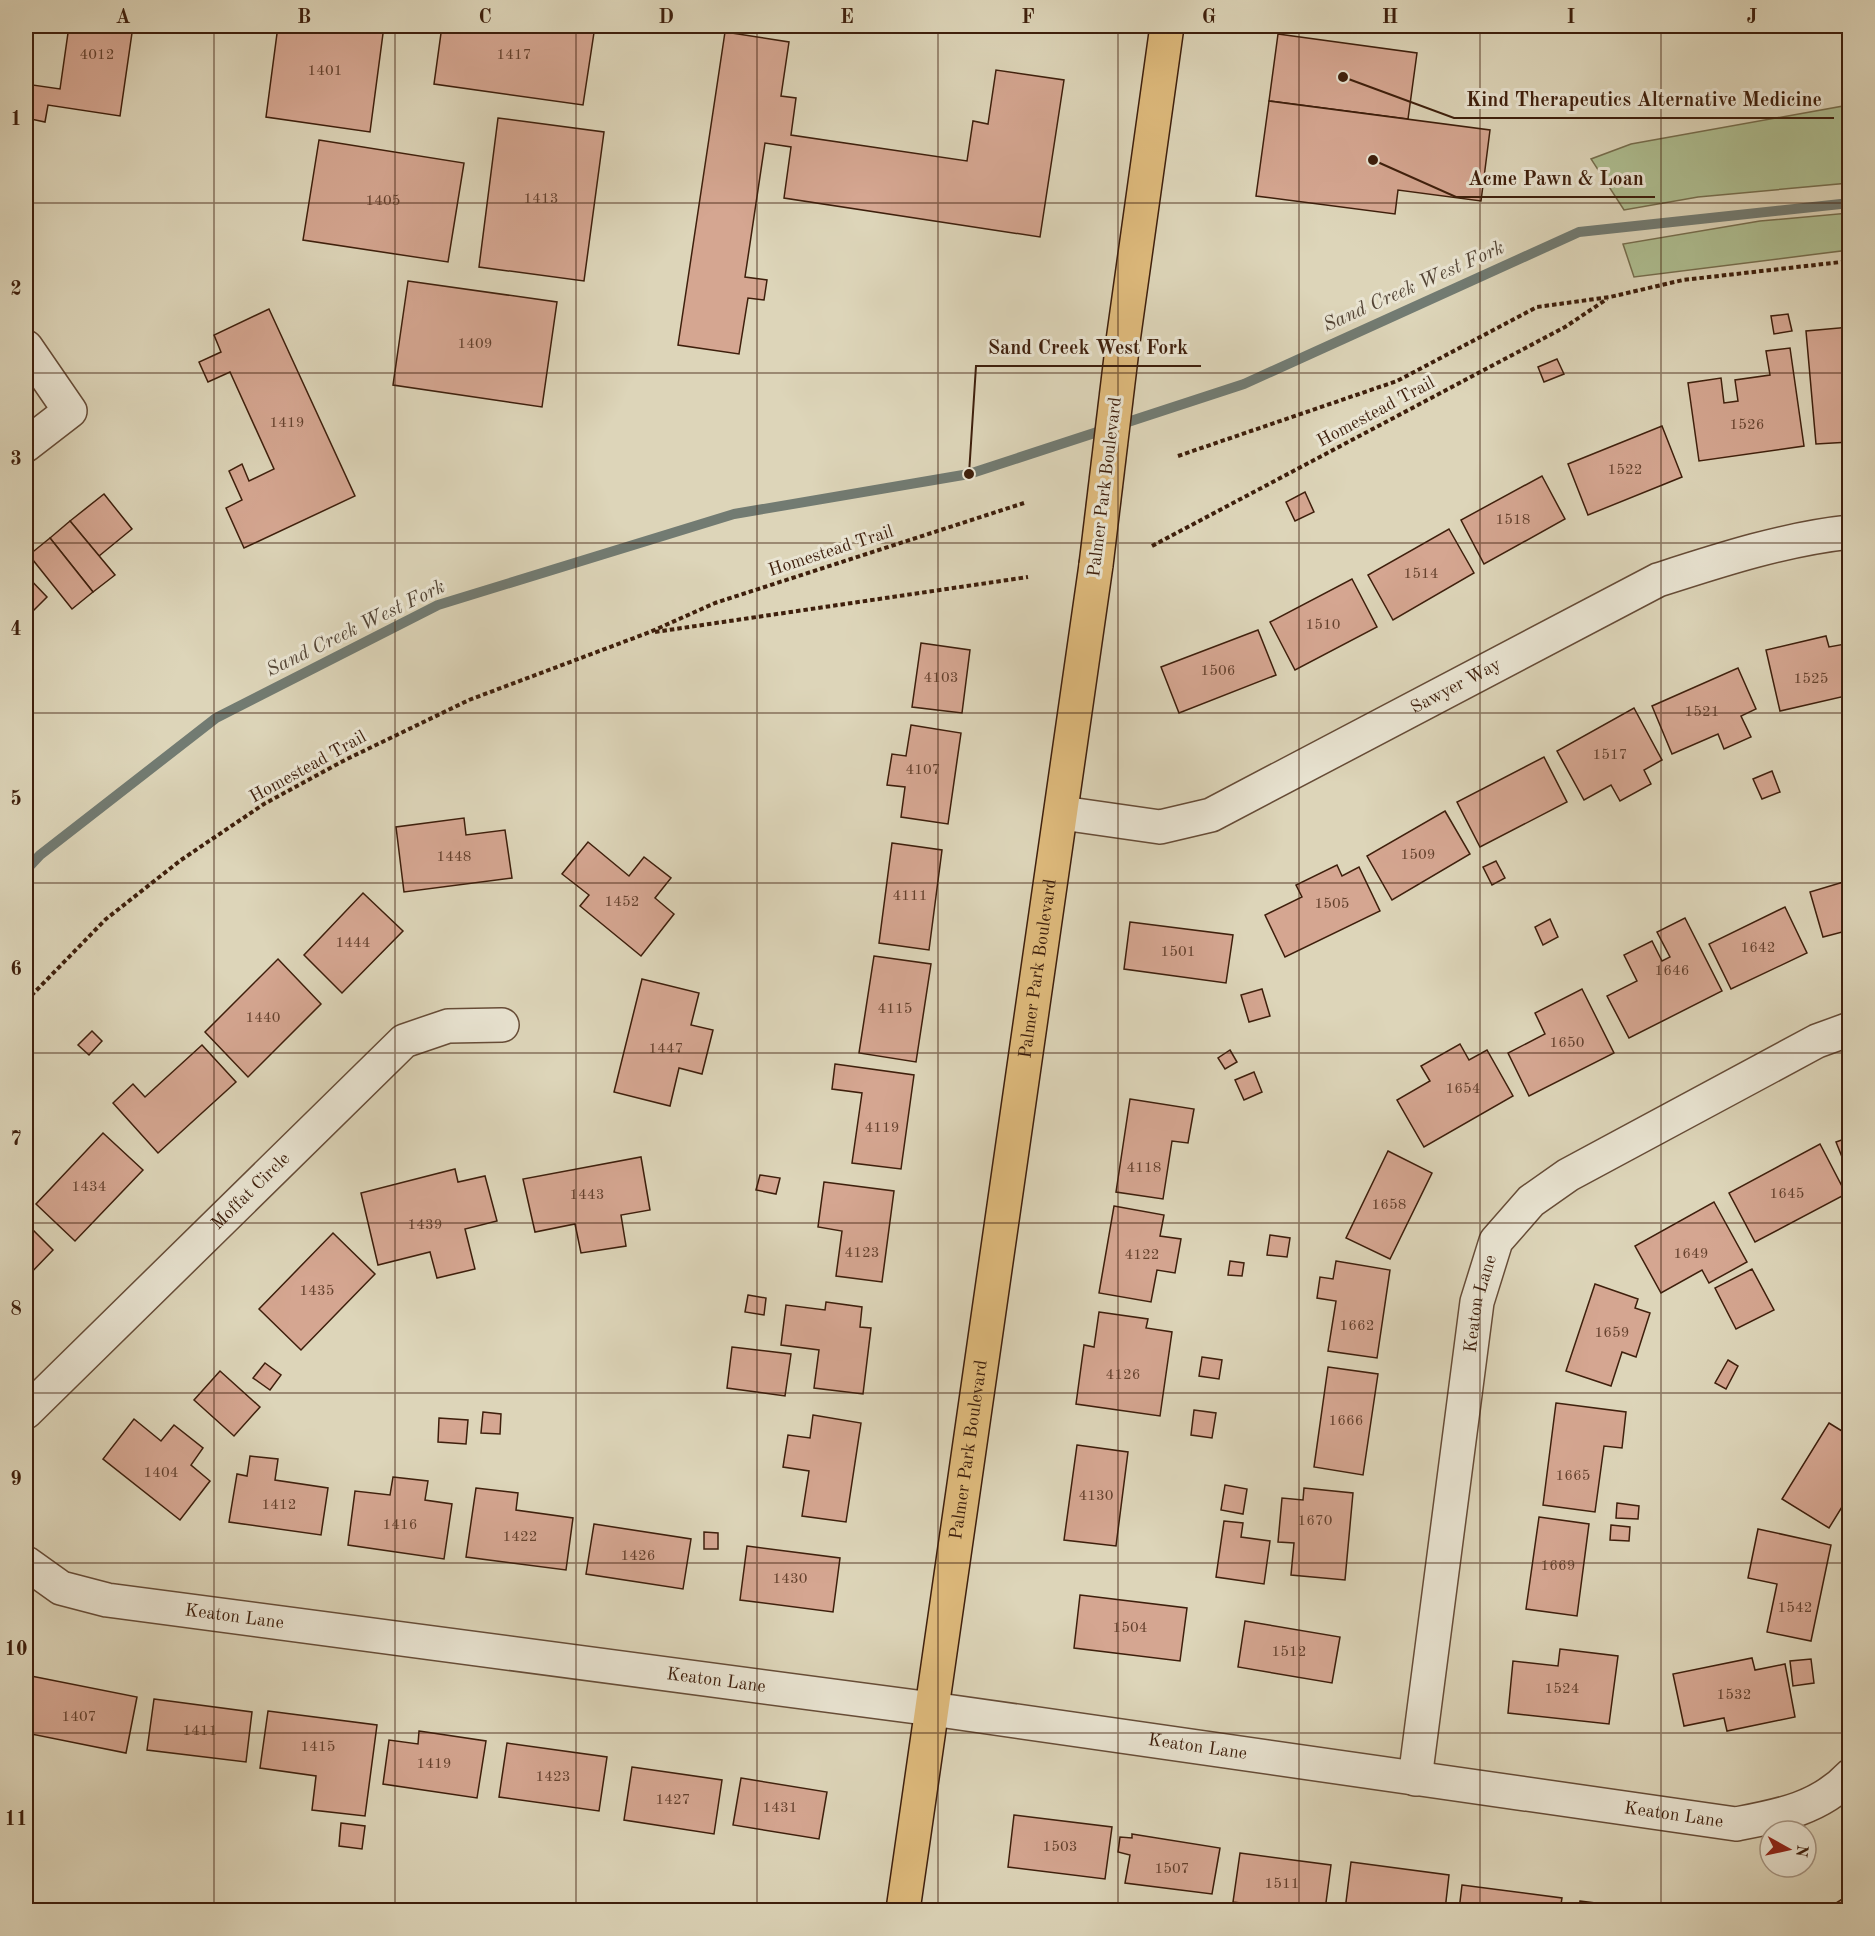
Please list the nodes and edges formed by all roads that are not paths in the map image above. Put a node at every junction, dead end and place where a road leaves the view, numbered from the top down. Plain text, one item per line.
1 (1167, 26) edge
2 (26, 347) edge
3 (26, 445) edge
4 (1850, 532) edge
5 (1062, 813) junction
6 (502, 1025) dead end
7 (1850, 1029) edge
8 (26, 1412) edge
9 (26, 1563) edge
10 (932, 1709) junction
11 (1850, 1776) edge
12 (1415, 1779) junction
13 (903, 1911) edge

1 - 5 main road, Palmer Park Boulevard, bridge
2 - 3 street
4 - 5 street, Sawyer Way
5 - 10 main road, Palmer Park Boulevard
6 - 8 street, Moffat Circle
7 - 12 street, Keaton Lane
9 - 10 street, Keaton Lane
10 - 12 street, Keaton Lane
10 - 13 main road, Palmer Park Boulevard
11 - 12 street, Keaton Lane

